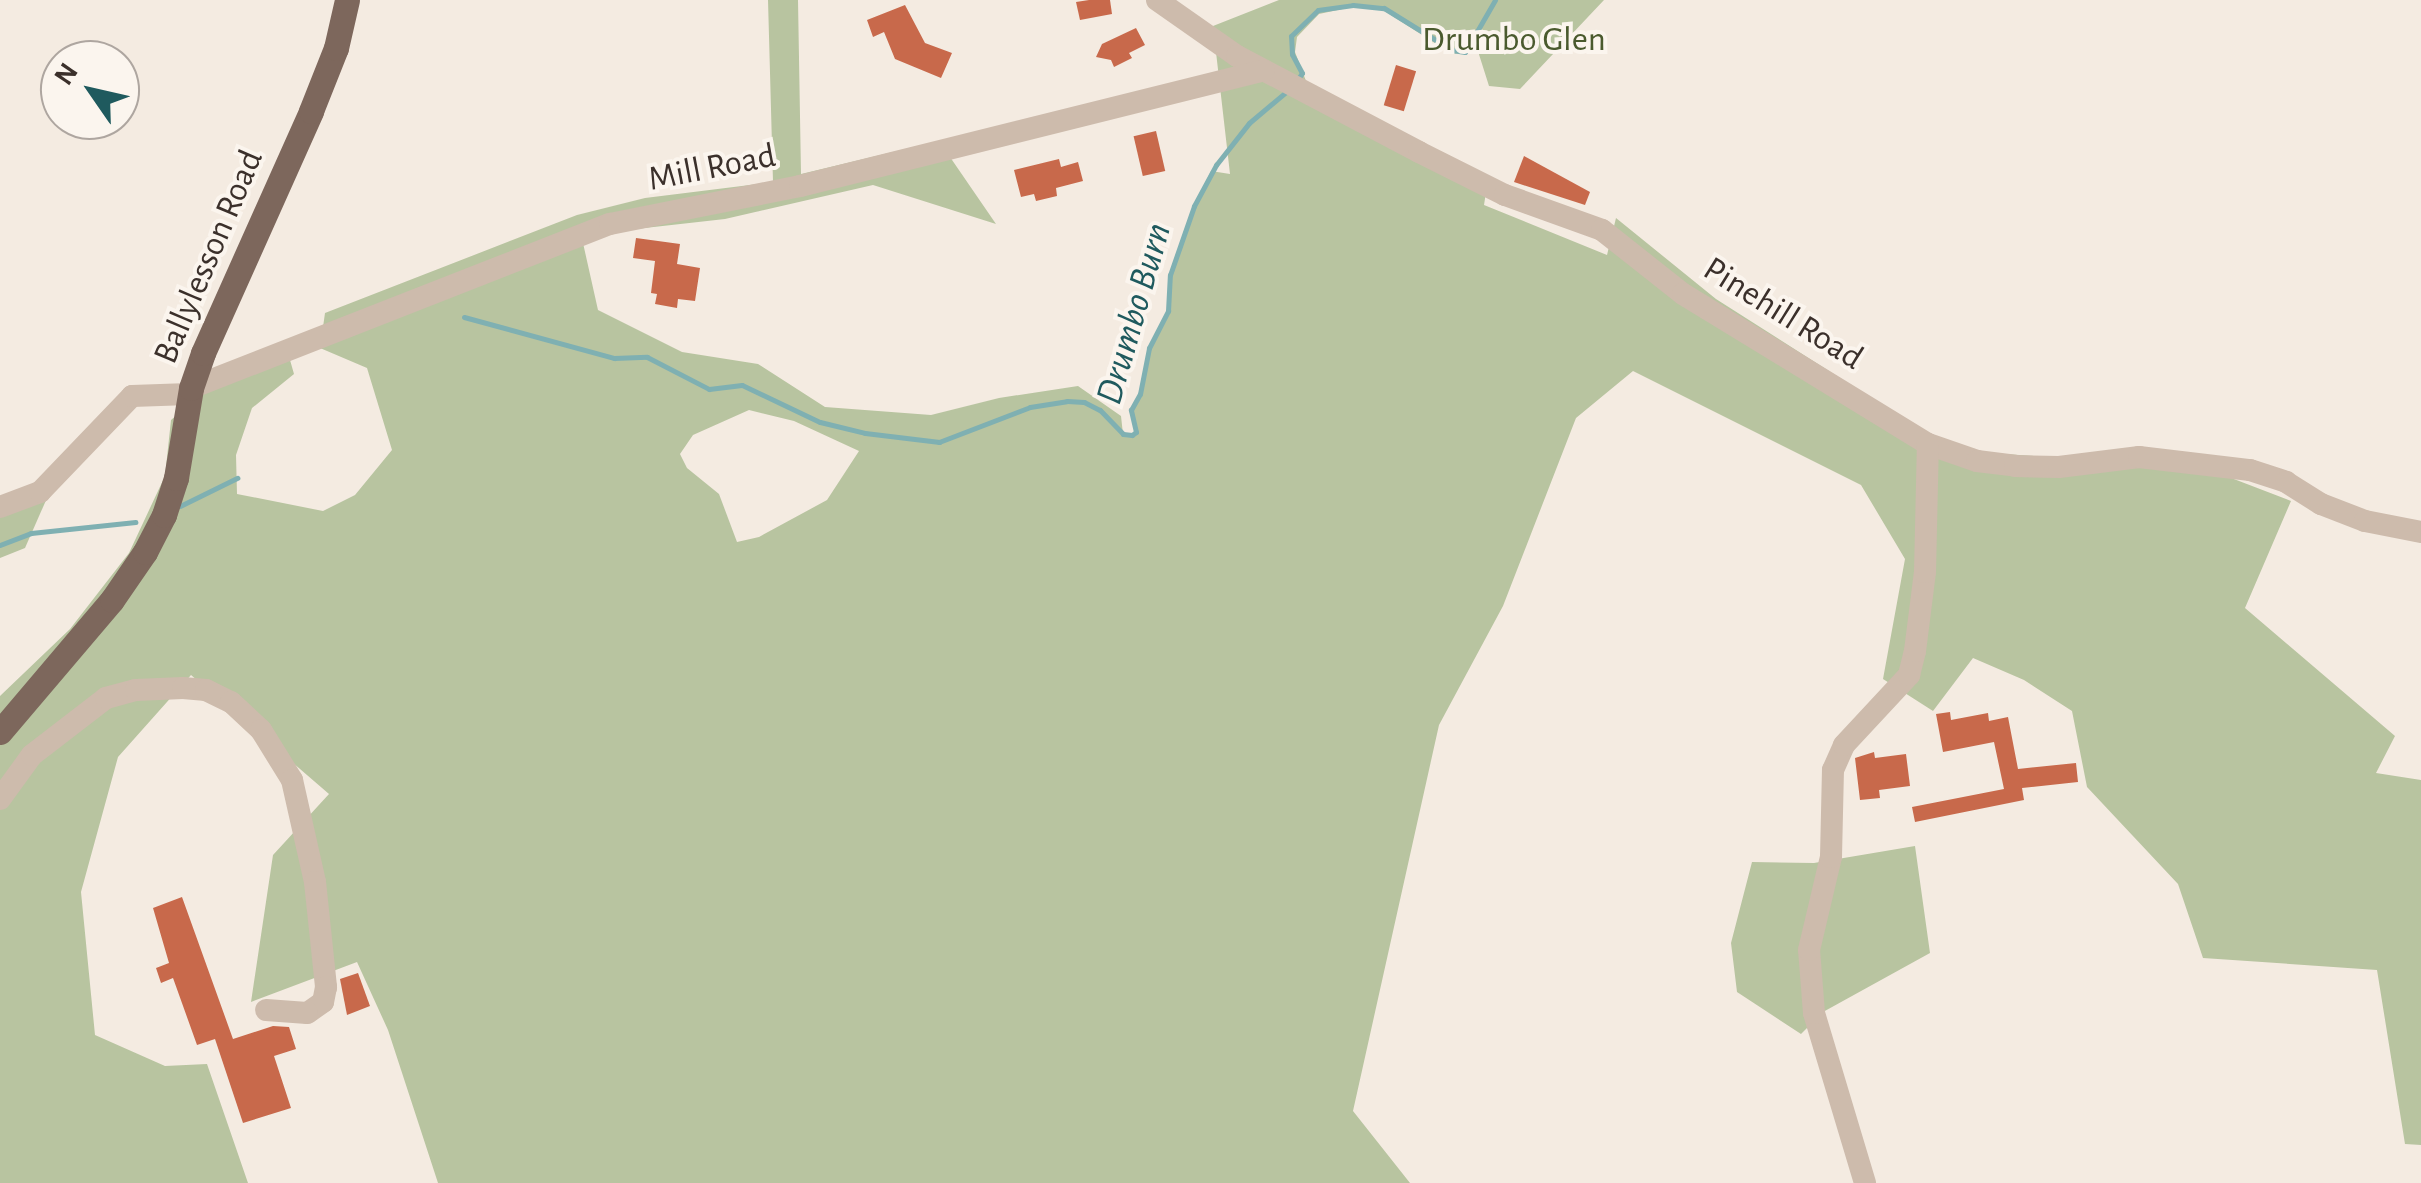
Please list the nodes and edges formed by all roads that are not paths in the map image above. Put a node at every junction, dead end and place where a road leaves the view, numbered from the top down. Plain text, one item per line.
1 (348, 0) edge
2 (1157, 0) edge
3 (1282, 80) junction
4 (190, 391) junction
5 (1928, 444) junction
6 (0, 508) edge
7 (2421, 532) edge
8 (0, 732) edge
9 (0, 799) edge
10 (266, 1010) dead end
11 (1865, 1183) edge

1 - 4 main road, Ballylesson Road
2 - 3 street, Pinehill Road
3 - 4 street, Mill Road
3 - 5 street, Pinehill Road
4 - 6 street, Mill Road
4 - 8 main road, Ballylesson Road
5 - 7 street, Pinehill Road
5 - 11 street
9 - 10 street

